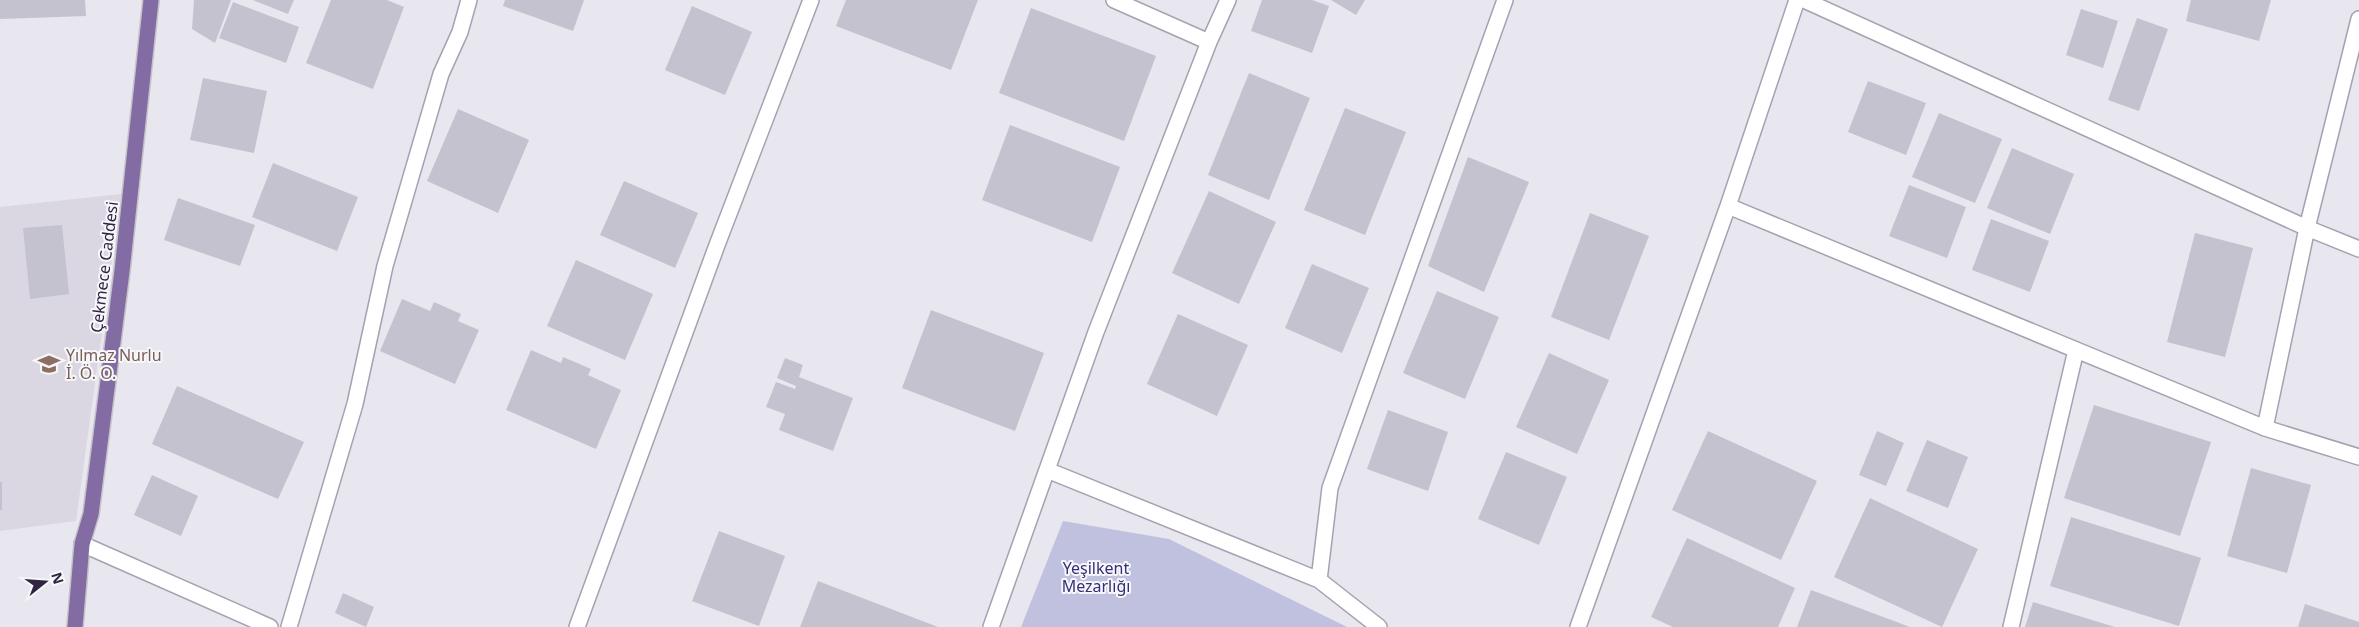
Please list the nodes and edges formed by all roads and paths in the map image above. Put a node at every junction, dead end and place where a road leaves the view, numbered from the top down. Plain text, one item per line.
1 (151, 0) edge
2 (469, 0) edge
3 (811, 0) edge
4 (1114, 0) edge
5 (1228, 0) edge
6 (1505, 0) edge
7 (1797, 0) edge
8 (1804, 0) edge
9 (2359, 19) edge
10 (1209, 42) junction
11 (1728, 206) junction
12 (2307, 228) junction
13 (2359, 249) edge
14 (2076, 350) junction
15 (2265, 428) junction
16 (2359, 457) edge
17 (1047, 470) junction
18 (82, 544) junction
19 (1319, 580) junction
20 (75, 627) edge
21 (270, 627) edge
22 (289, 627) edge
23 (577, 627) edge
24 (990, 627) edge
25 (1379, 627) edge
26 (1578, 627) edge
27 (2011, 627) edge

1 - 18 main road, Çekmece Caddesi
2 - 22 street
3 - 23 street
4 - 10 street
5 - 10 street
6 - 19 street
7 - 11 street
8 - 12 street
9 - 12 street
10 - 17 street
11 - 14 street
11 - 26 street
12 - 13 street
12 - 15 street
14 - 15 street
14 - 27 street
15 - 16 street
17 - 19 street
17 - 24 street
18 - 20 main road, Çekmece Caddesi
18 - 21 street
19 - 25 street

